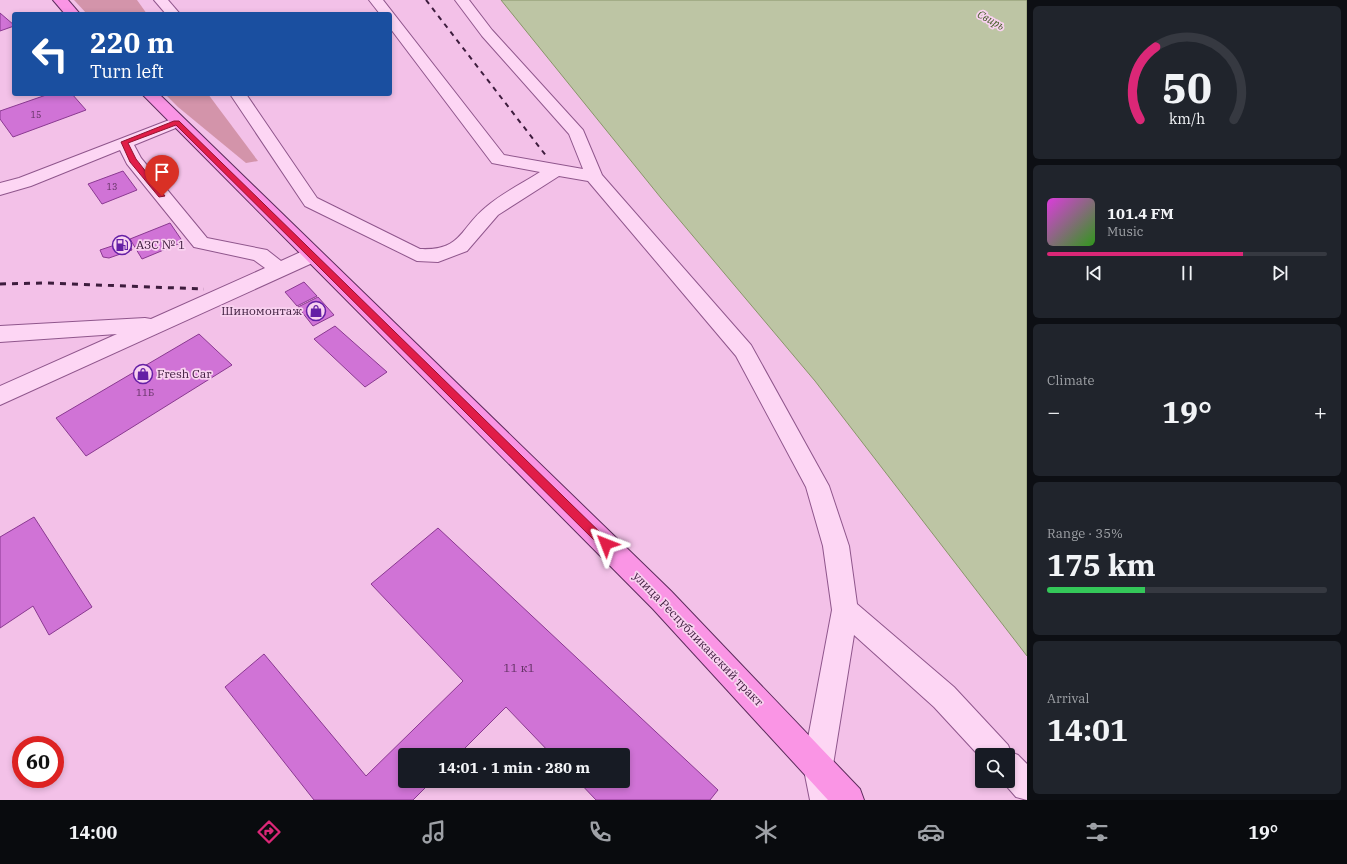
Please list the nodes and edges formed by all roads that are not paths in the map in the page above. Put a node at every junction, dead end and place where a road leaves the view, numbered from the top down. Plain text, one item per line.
1 (60, 0) edge
2 (161, 0) edge
3 (376, 0) edge
4 (462, 0) edge
5 (71, 12) edge
6 (171, 12) edge
7 (385, 12) edge
8 (392, 21) edge
9 (152, 96) edge
10 (239, 96) edge
11 (177, 122) junction
12 (124, 142) junction
13 (556, 170) junction
14 (594, 177) junction
15 (0, 189) edge
16 (312, 255) junction
17 (280, 270) junction
18 (158, 324) junction
19 (0, 334) edge
20 (0, 396) edge
21 (845, 610) junction
22 (992, 748) edge
23 (818, 765) junction
24 (1015, 773) edge
25 (1027, 786) edge
26 (825, 800) edge
27 (849, 800) edge

1 - 5 main road
2 - 6 street
3 - 7 street
4 - 14 street
8 - 13 street
9 - 11 main road, улица Республиканский тракт
10 - 13 street
11 - 12 street
11 - 16 main road, улица Республиканский тракт
12 - 15 street
12 - 17 street
13 - 14 street
14 - 21 street
16 - 17 street
16 - 23 main road, улица Республиканский тракт
17 - 18 street
18 - 19 street
18 - 20 street
21 - 22 street
21 - 23 street
23 - 26 street
23 - 27 main road, улица Республиканский тракт
24 - 25 street

